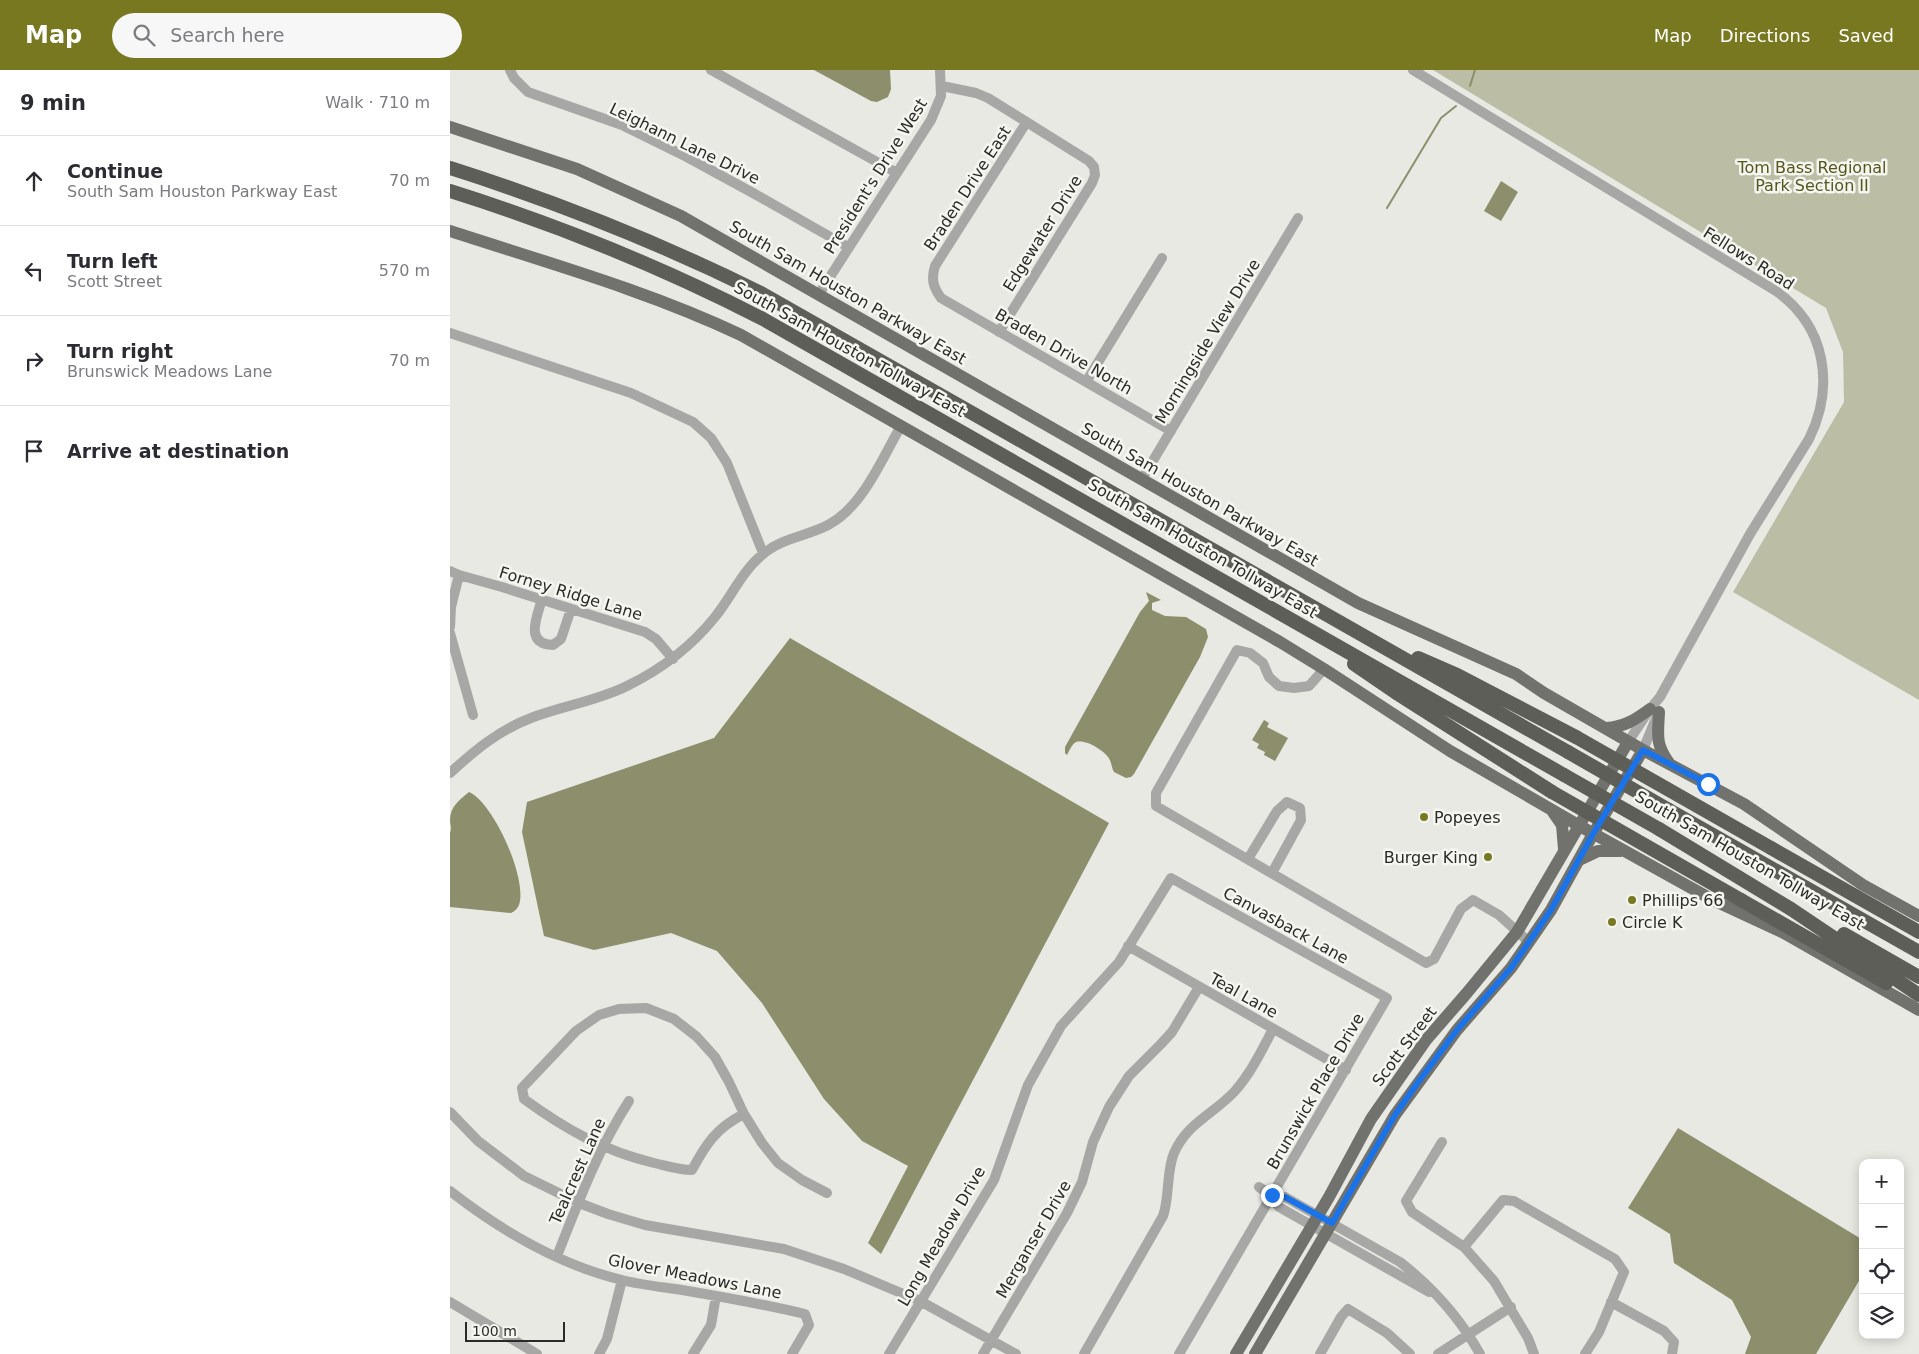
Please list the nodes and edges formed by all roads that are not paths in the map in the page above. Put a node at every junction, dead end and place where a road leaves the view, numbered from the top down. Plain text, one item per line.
1 (510, 70) edge
2 (710, 70) edge
3 (940, 70) edge
4 (1413, 70) edge
5 (942, 86) junction
6 (1026, 123) junction
7 (450, 127) edge
8 (450, 168) edge
9 (897, 174) junction
10 (450, 191) edge
11 (1298, 218) dead end
12 (450, 231) edge
13 (848, 247) junction
14 (1162, 258) dead end
15 (819, 294) junction
16 (941, 298) joint
17 (999, 332) junction
18 (450, 333) edge
19 (1086, 382) junction
20 (901, 426) junction
21 (1171, 431) junction
22 (1142, 479) junction
23 (763, 553) junction
24 (455, 573) edge
25 (542, 599) junction
26 (571, 609) junction
27 (1274, 609) junction
28 (450, 627) edge
29 (1353, 629) junction
30 (450, 634) edge
31 (674, 659) junction
32 (1324, 669) junction
33 (1654, 710) junction
34 (473, 715) dead end
35 (1606, 728) junction
36 (1628, 742) junction
37 (1643, 750) junction
38 (1671, 764) junction
39 (450, 773) edge
40 (1551, 810) junction
41 (1578, 825) junction
42 (1659, 829) junction
43 (1593, 834) junction
44 (1625, 851) junction
45 (1564, 852) junction
46 (1248, 860) junction
47 (1579, 860) junction
48 (1272, 873) junction
49 (1171, 878) joint
50 (1809, 891) junction
51 (1919, 916) edge
52 (1517, 932) junction
53 (1919, 932) edge
54 (1919, 939) edge
55 (1529, 942) junction
56 (1128, 946) junction
57 (1919, 952) edge
58 (1919, 977) edge
59 (1199, 987) junction
60 (1919, 995) edge
61 (1387, 998) joint
62 (1919, 1002) edge
63 (1919, 1010) edge
64 (1444, 1019) junction
65 (1273, 1029) junction
66 (1457, 1030) junction
67 (1346, 1070) junction
68 (629, 1101) dead end
69 (450, 1112) edge
70 (744, 1114) junction
71 (1442, 1142) dead end
72 (603, 1147) junction
73 (1259, 1188) dead end
74 (450, 1191) edge
75 (827, 1193) dead end
76 (1272, 1195) junction
77 (578, 1203) junction
78 (1315, 1221) junction
79 (1329, 1229) junction
80 (1464, 1247) junction
81 (557, 1256) junction
82 (622, 1280) junction
83 (716, 1296) junction
84 (920, 1301) junction
85 (450, 1302) edge
86 (1611, 1302) junction
87 (1511, 1307) junction
88 (1468, 1333) junction
89 (991, 1340) junction
90 (537, 1354) edge
91 (599, 1354) edge
92 (693, 1354) edge
93 (792, 1354) edge
94 (889, 1354) edge
95 (983, 1354) edge
96 (1016, 1354) edge
97 (1084, 1354) edge
98 (1179, 1354) edge
99 (1236, 1354) edge
100 (1254, 1354) edge
101 (1320, 1354) edge
102 (1410, 1354) edge
103 (1438, 1354) edge
104 (1480, 1354) edge
105 (1534, 1354) edge
106 (1585, 1354) edge
107 (1672, 1354) edge

1 - 13 street, Leighann Lane Drive
2 - 9 street
3 - 5 street, President's Drive West
4 - 33 street, Fellows Road
5 - 6 street
5 - 9 street, President's Drive West
6 - 16 street, Braden Drive East
6 - 17 street, Edgewater Drive
7 - 15 main road, South Sam Houston Parkway East
8 - 29 highway, South Sam Houston Tollway East
9 - 13 street, President's Drive West
10 - 27 highway, South Sam Houston Tollway East
11 - 21 street, Morningside View Drive
12 - 20 main road
13 - 15 street, President's Drive West
14 - 19 street
15 - 22 main road, South Sam Houston Parkway East
16 - 17 street, Braden Drive North
17 - 19 street, Braden Drive North
18 - 23 street
19 - 21 street, Braden Drive North
20 - 23 street
20 - 32 main road
21 - 22 street, Morningside View Drive
22 - 35 main road, South Sam Houston Parkway East
23 - 31 street
24 - 25 street, Forney Ridge Lane
24 - 28 street
25 - 26 street, Forney Ridge Lane
25 - 26 street
26 - 31 street, Forney Ridge Lane
27 - 42 highway, South Sam Houston Tollway East, bridge
27 - 62 highway, bridge
29 - 50 highway, South Sam Houston Tollway East, bridge
29 - 53 highway, bridge
30 - 34 street
31 - 39 street
32 - 40 main road
32 - 46 street
33 - 35 main road
33 - 36 street, Fellows Road
33 - 37 street, Fellows Road
33 - 38 main road
35 - 36 main road, South Sam Houston Parkway East
36 - 37 main road, South Sam Houston Parkway East
36 - 41 main road, Scott Street
37 - 38 main road, South Sam Houston Parkway East
37 - 43 main road, Scott Street
38 - 51 main road, South Sam Houston Parkway East
40 - 41 main road
40 - 45 main road
41 - 43 main road
41 - 45 main road, Scott Street
42 - 58 highway, South Sam Houston Tollway East
42 - 60 highway
43 - 44 main road
43 - 47 main road, Scott Street
44 - 47 main road
44 - 63 main road
45 - 52 main road, Scott Street
46 - 48 street
46 - 48 street
47 - 55 main road, Scott Street
48 - 52 street
49 - 56 street, Long Meadow Drive
49 - 61 street, Canvasback Lane
50 - 54 highway
50 - 57 highway, South Sam Houston Tollway East
52 - 55 street
52 - 64 main road, Scott Street
55 - 66 main road, Scott Street
56 - 59 street, Teal Lane
56 - 84 street, Long Meadow Drive
59 - 65 street, Teal Lane
59 - 89 street, Merganser Drive
61 - 67 street, Brunswick Place Drive
64 - 66 main road
64 - 78 main road, Scott Street
65 - 67 street, Teal Lane
65 - 97 street
66 - 79 main road, Scott Street
67 - 76 street, Brunswick Place Drive
68 - 72 street, Tealcrest Lane
69 - 77 street
70 - 72 street
70 - 72 street
70 - 75 street
71 - 80 street
72 - 77 street, Tealcrest Lane
73 - 76 street
74 - 81 street, Glover Meadows Lane
76 - 78 street
76 - 98 street, Brunswick Place Drive
77 - 81 street, Tealcrest Lane
77 - 84 street
78 - 79 street
78 - 99 main road, Scott Street
79 - 88 street
79 - 100 main road, Scott Street
80 - 86 street
80 - 87 street
81 - 82 street, Glover Meadows Lane
82 - 83 street, Glover Meadows Lane
82 - 91 street
83 - 92 street
83 - 93 street, Glover Meadows Lane
84 - 89 street
84 - 94 street, Long Meadow Drive
85 - 90 street
86 - 106 street
86 - 107 street
87 - 88 street
87 - 105 street
88 - 103 street
88 - 104 street
89 - 95 street, Merganser Drive
89 - 96 street
101 - 102 street

